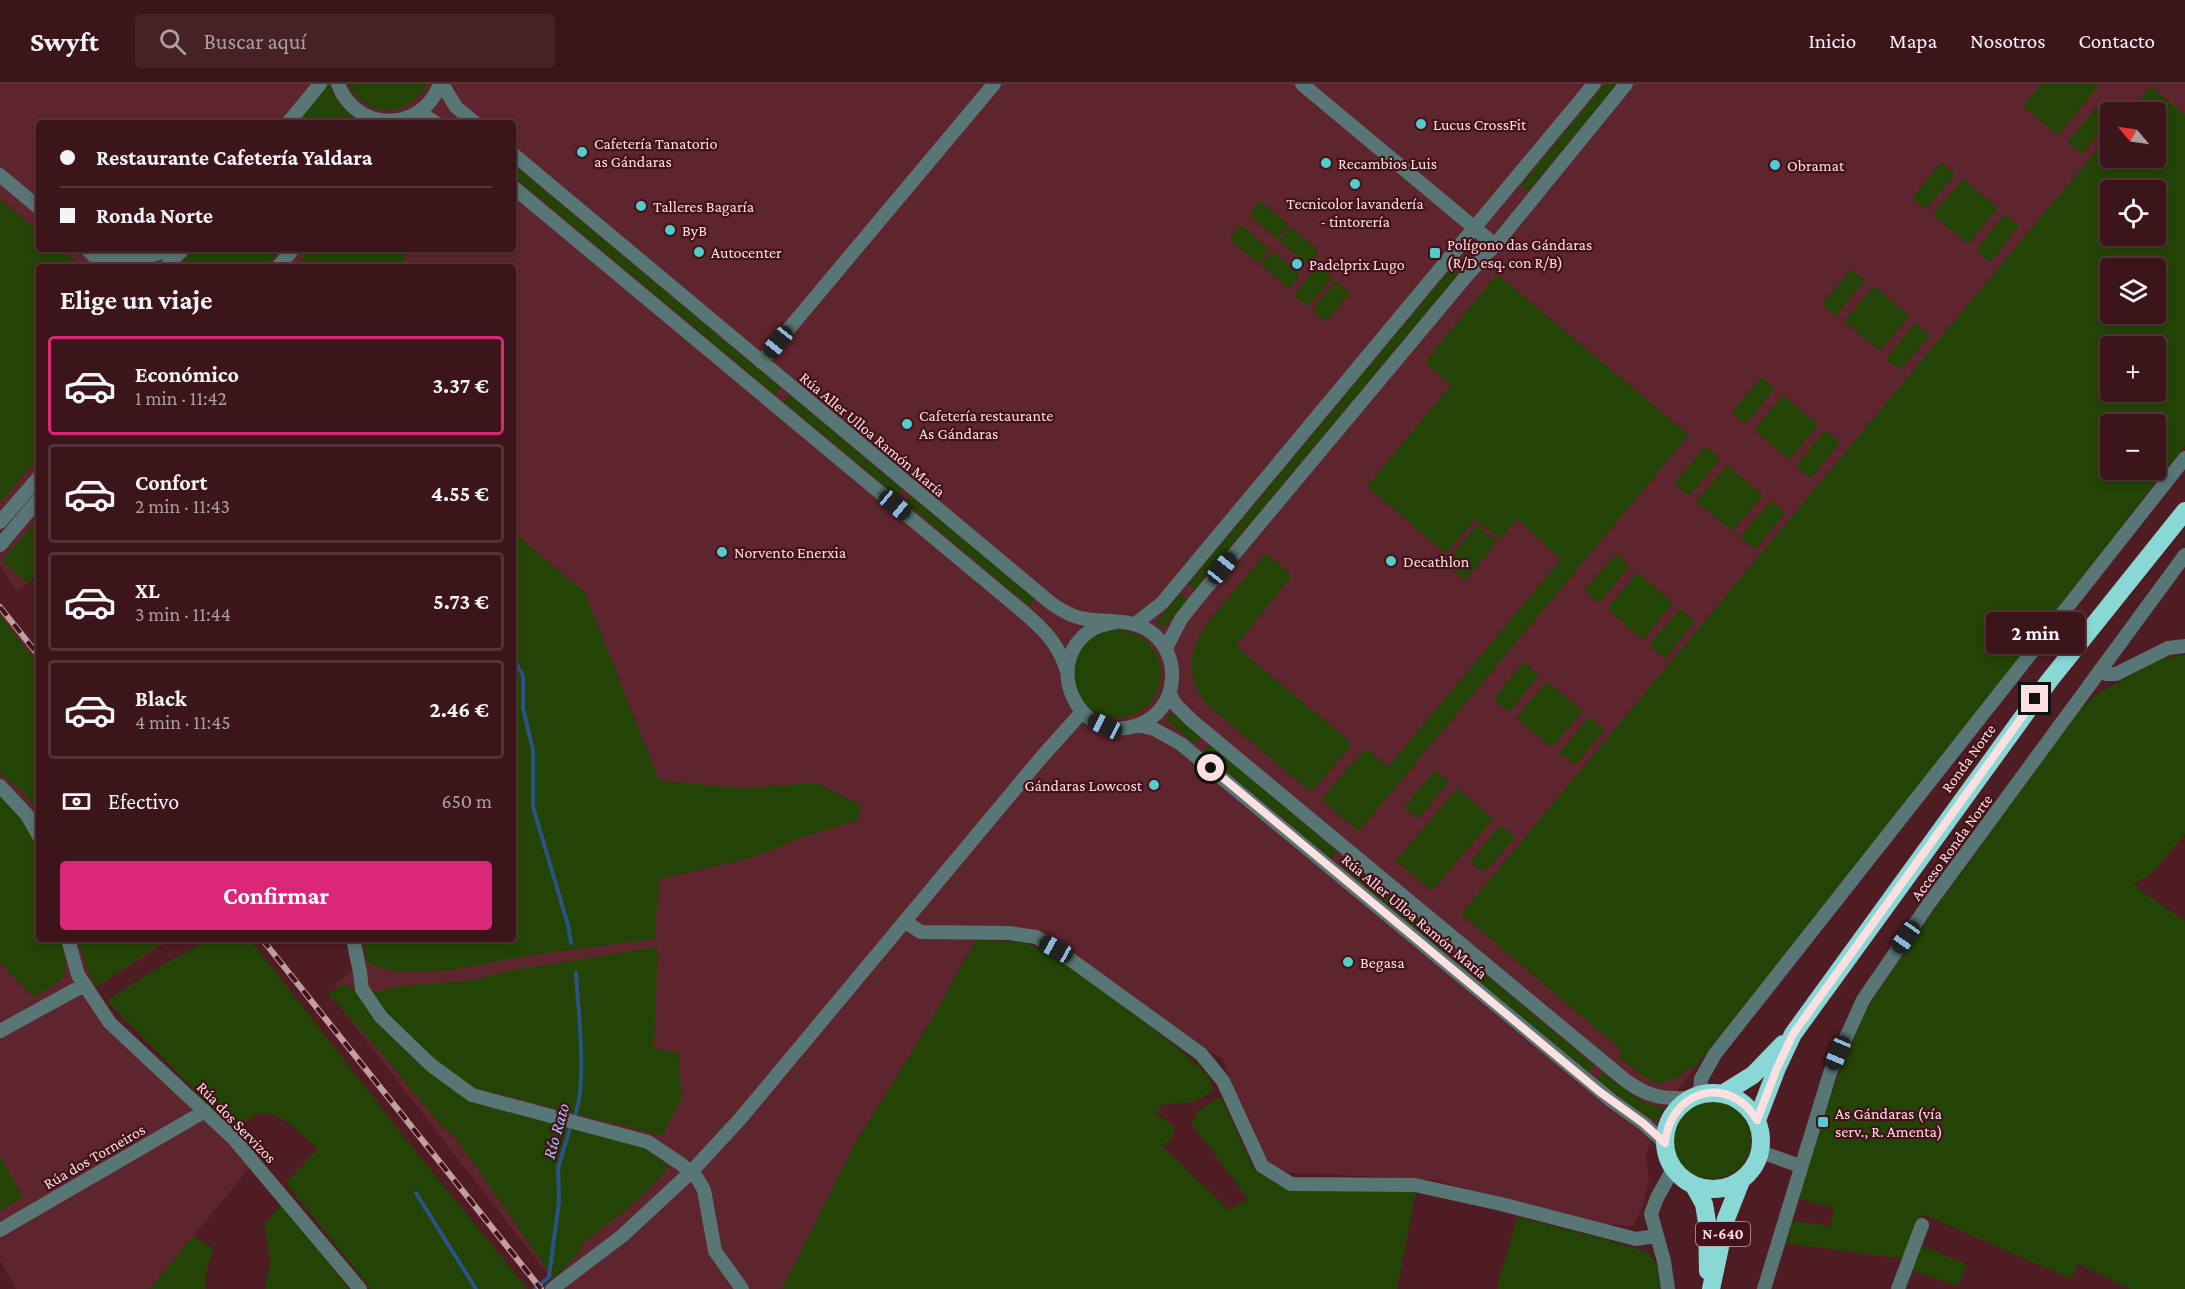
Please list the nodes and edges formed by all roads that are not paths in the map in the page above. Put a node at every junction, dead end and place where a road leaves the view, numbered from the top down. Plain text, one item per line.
1 (320, 84) edge
2 (338, 84) edge
3 (441, 84) edge
4 (994, 84) edge
5 (1302, 84) edge
6 (1594, 84) edge
7 (1626, 84) edge
8 (309, 91) edge
9 (408, 118) edge
10 (290, 120) edge
11 (379, 120) edge
12 (391, 120) edge
13 (432, 120) edge
14 (471, 120) edge
15 (516, 157) edge
16 (0, 175) edge
17 (516, 189) edge
18 (36, 205) edge
19 (1474, 227) junction
20 (1495, 245) junction
21 (93, 252) edge
22 (94, 252) edge
23 (99, 252) edge
24 (162, 252) edge
25 (180, 252) edge
26 (290, 252) edge
27 (103, 264) edge
28 (114, 264) edge
29 (169, 264) edge
30 (280, 264) edge
31 (761, 362) junction
32 (2185, 458) edge
33 (36, 480) edge
34 (36, 503) edge
35 (2185, 511) edge
36 (0, 522) edge
37 (0, 545) edge
38 (2185, 555) edge
39 (1114, 622) junction
40 (1135, 624) junction
41 (2185, 646) edge
42 (1166, 648) junction
43 (2100, 670) junction
44 (1067, 671) junction
45 (1170, 694) junction
46 (1082, 712) junction
47 (1137, 725) junction
48 (0, 786) edge
49 (36, 831) edge
50 (905, 922) junction
51 (69, 942) edge
52 (353, 942) edge
53 (84, 985) junction
54 (0, 1031) edge
55 (1793, 1034) junction
56 (1724, 1093) junction
57 (1695, 1096) junction
58 (205, 1111) junction
59 (1757, 1120) junction
60 (1665, 1143) junction
61 (1761, 1152) junction
62 (1800, 1166) junction
63 (1673, 1168) junction
64 (691, 1172) junction
65 (1741, 1181) junction
66 (1694, 1186) junction
67 (1922, 1225) dead end
68 (0, 1230) edge
69 (1656, 1236) junction
70 (360, 1289) edge
71 (552, 1289) edge
72 (742, 1289) edge
73 (1668, 1289) edge
74 (1711, 1289) edge
75 (1764, 1289) edge
76 (1898, 1289) edge

1 - 8 street
2 - 11 street
3 - 9 street
3 - 14 street
4 - 31 street
5 - 19 street
6 - 19 street
7 - 20 street
8 - 10 street
9 - 12 street
9 - 13 street
15 - 31 street, Rúa Aller Ulloa Ramón María
16 - 18 street
17 - 44 street
19 - 20 street
19 - 40 street
20 - 42 street
21 - 27 street
22 - 28 street
23 - 24 street
25 - 29 street
26 - 30 street
31 - 39 street, Rúa Aller Ulloa Ramón María
32 - 57 street
33 - 36 street
34 - 37 street
35 - 55 highway, Ronda Norte
38 - 43 street, Acceso Ronda Norte
39 - 40 street, Rúa Aller Ulloa Ramón María
39 - 44 street, Rúa Aller Ulloa Ramón María
40 - 42 street, Rúa Aller Ulloa Ramón María
41 - 43 street
42 - 45 street
43 - 62 street, Acceso Ronda Norte
44 - 46 street
45 - 47 street
45 - 57 street, Rúa Aller Ulloa Ramón María
46 - 47 street, Rúa Aller Ulloa Ramón María
46 - 50 street
47 - 60 street, Rúa Aller Ulloa Ramón María
48 - 49 street
50 - 64 street
50 - 69 street
51 - 53 street, Rúa dos Servizos
52 - 64 street
53 - 54 street
53 - 58 street, Rúa dos Servizos
55 - 56 highway, Ronda Norte
55 - 59 highway, Ronda Norte
56 - 57 highway, Ronda Norte
56 - 59 highway
57 - 60 highway
58 - 68 street, Rúa dos Torneiros
58 - 70 street, Rúa dos Servizos
59 - 61 highway, Ronda Norte
60 - 63 highway
61 - 62 street
61 - 65 highway, N-640
62 - 75 street, Acceso Ronda Norte
63 - 66 highway, N-640
63 - 69 street
64 - 71 street
64 - 72 street
65 - 66 highway
65 - 74 highway, N-640
66 - 74 highway, N-640
67 - 76 street
69 - 73 street

